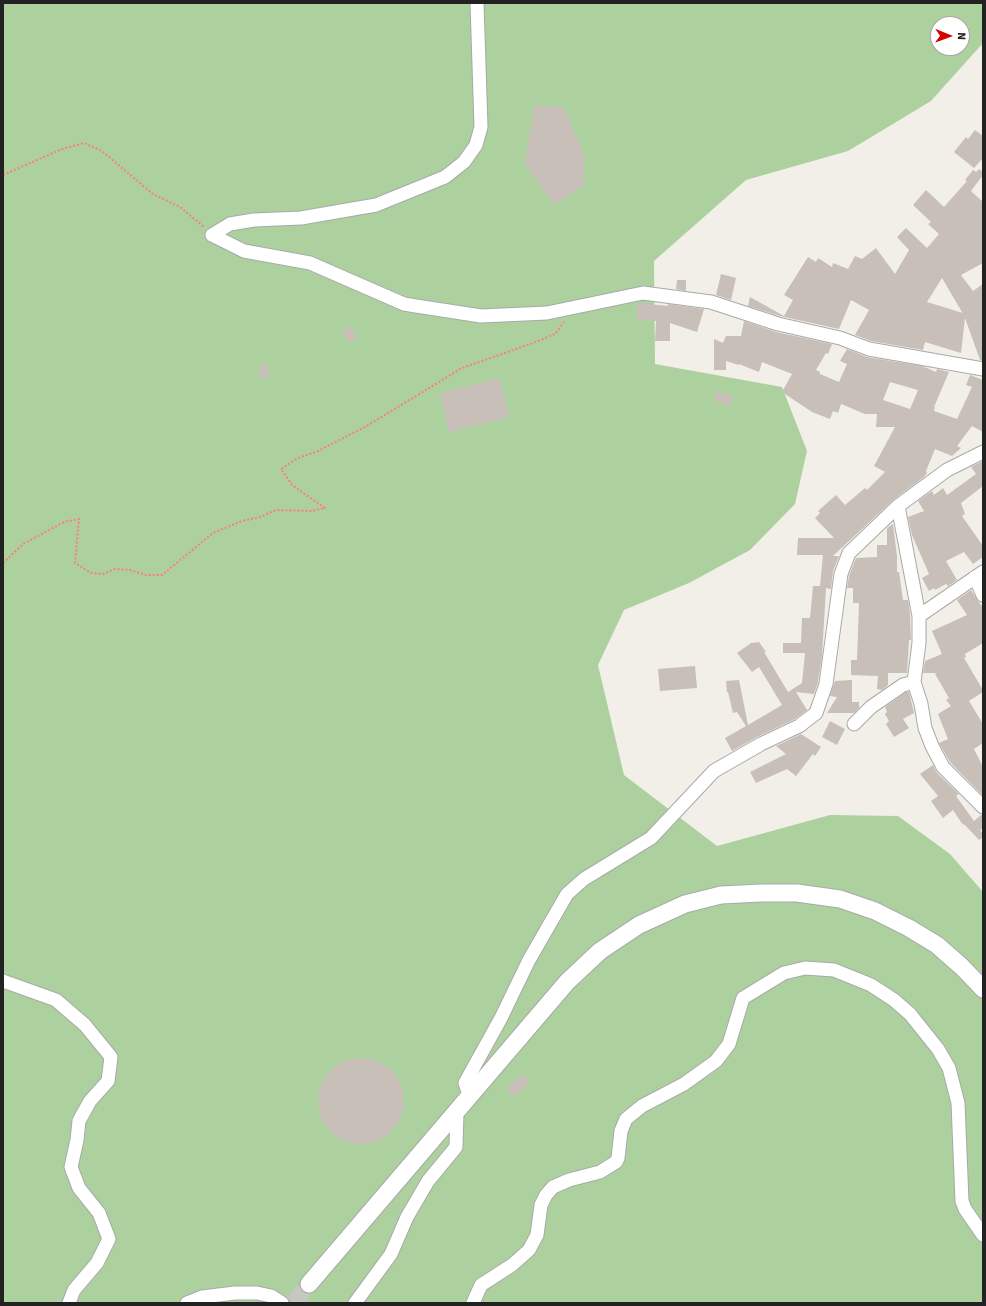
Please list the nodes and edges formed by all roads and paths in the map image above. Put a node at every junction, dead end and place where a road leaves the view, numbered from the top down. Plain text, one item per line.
1 (477, 3) edge
2 (3, 174) edge
3 (212, 235) junction
4 (566, 310) junction
5 (983, 369) edge
6 (983, 452) edge
7 (898, 506) junction
8 (3, 563) edge
9 (979, 574) edge
10 (983, 595) edge
11 (919, 616) junction
12 (914, 682) junction
13 (854, 724) dead end
14 (983, 807) edge
15 (3, 981) edge
16 (983, 989) edge
17 (469, 1095) junction
18 (457, 1111) junction
19 (983, 1235) edge
20 (309, 1284) tunnel mouth
21 (69, 1303) edge
22 (187, 1303) edge
23 (282, 1303) edge
24 (355, 1303) edge
25 (473, 1303) edge

1 - 3 street
2 - 3 path
3 - 4 street
4 - 5 street
4 - 8 path
6 - 7 street
7 - 11 street
7 - 17 street
9 - 10 street
9 - 11 street
11 - 12 street
12 - 13 street
12 - 14 street
15 - 21 street
16 - 17 street
17 - 18 street
18 - 20 street
18 - 24 street
19 - 25 street
22 - 23 street

